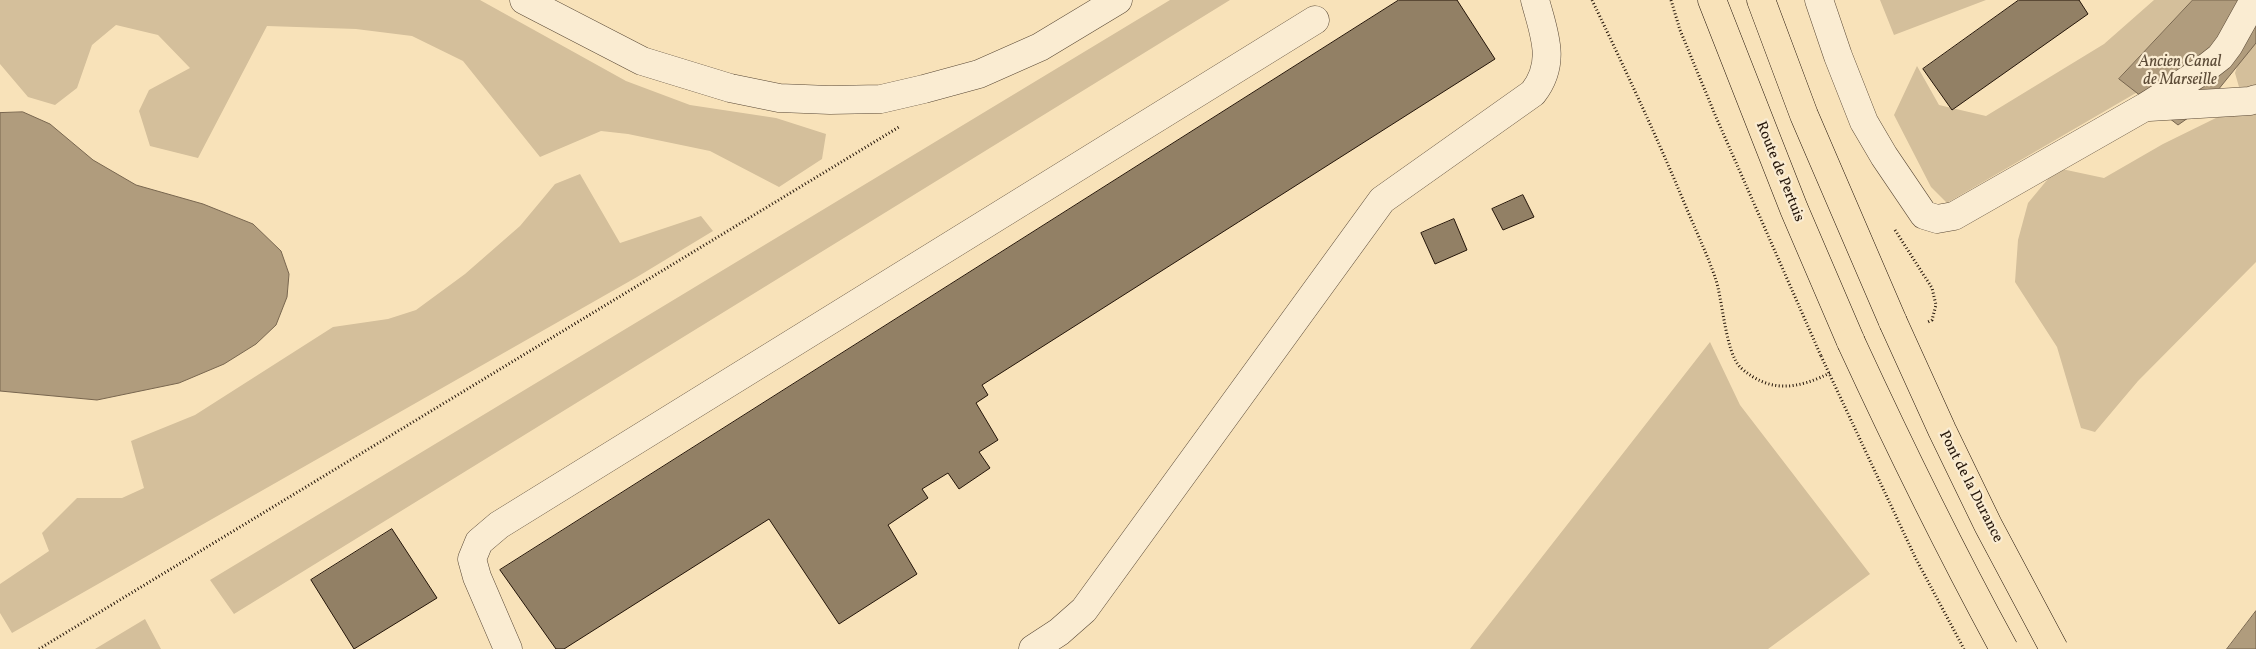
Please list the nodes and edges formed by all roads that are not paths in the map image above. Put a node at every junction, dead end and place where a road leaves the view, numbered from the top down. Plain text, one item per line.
1 (524, 0) edge
2 (1535, 0) edge
3 (1712, 0) edge
4 (1761, 0) edge
5 (1820, 0) edge
6 (2254, 0) edge
7 (1103, 4) edge
8 (1315, 20) dead end
9 (2256, 99) edge
10 (2145, 107) junction
11 (508, 649) edge
12 (1033, 649) edge
13 (2004, 649) edge
14 (2054, 649) edge

1 - 7 street
2 - 12 street
3 - 13 main road, Route de Pertuis, bridge
4 - 14 main road, Pont de la Durance, bridge
5 - 10 street
6 - 10 street
8 - 11 street
9 - 10 street

